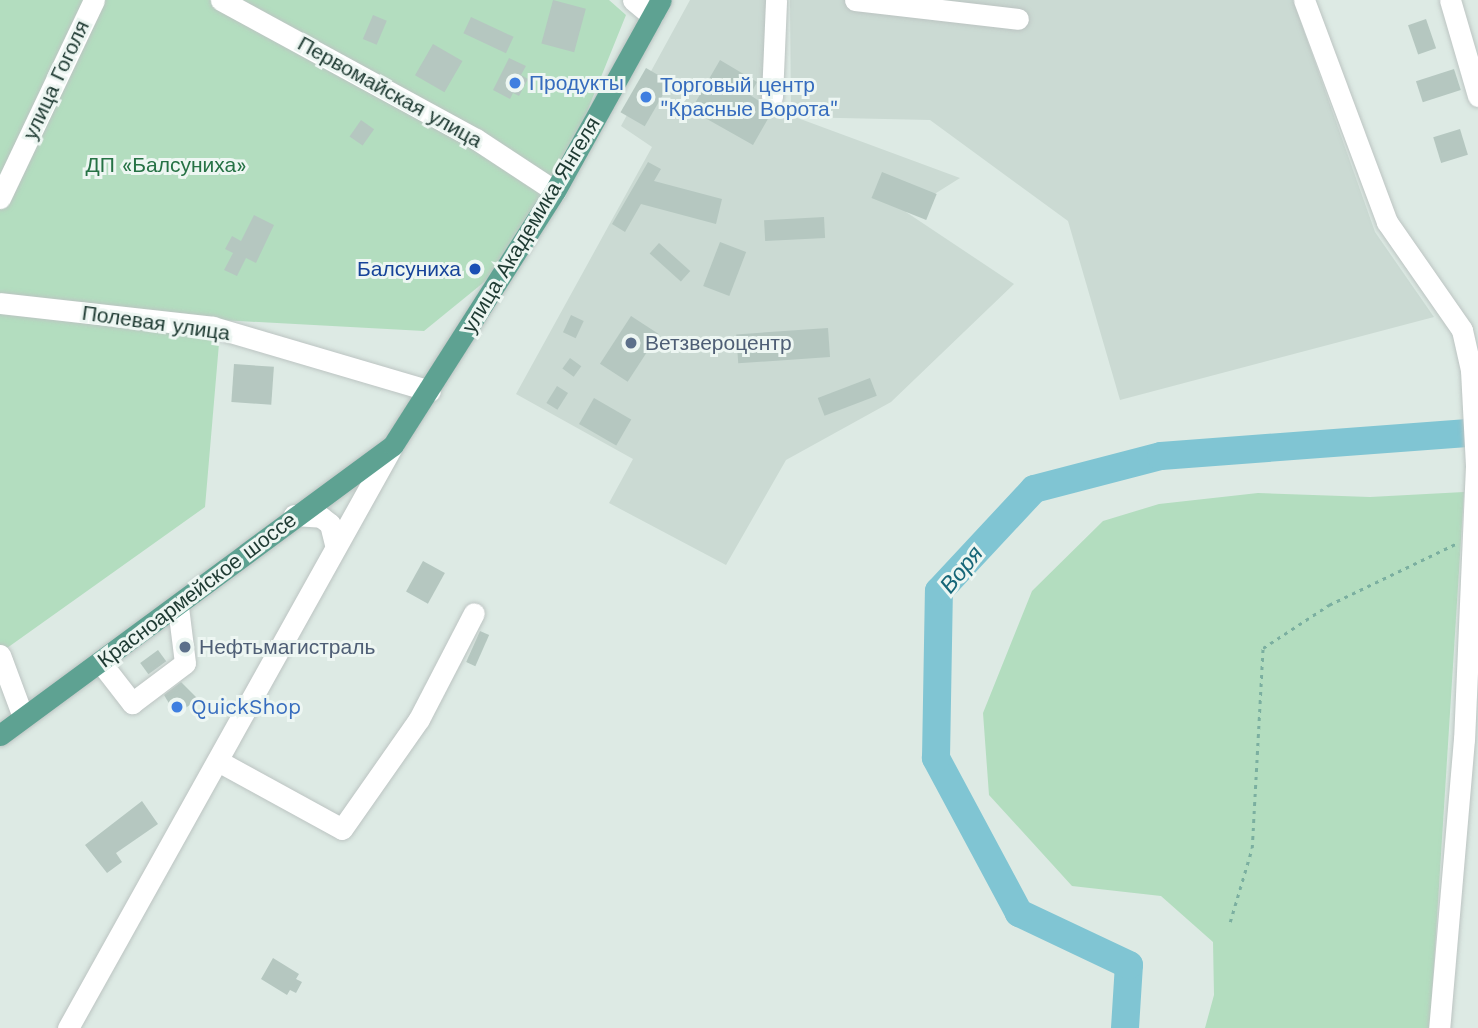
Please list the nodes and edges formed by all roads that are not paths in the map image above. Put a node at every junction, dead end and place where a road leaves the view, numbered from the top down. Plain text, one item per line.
1 (94, 0) edge
2 (221, 0) edge
3 (633, 0) edge
4 (775, 0) edge
5 (855, 0) edge
6 (1304, 0) edge
7 (1451, 0) edge
8 (657, 8) edge
9 (1018, 19) dead end
10 (1478, 96) edge
11 (772, 97) dead end
12 (555, 191) junction
13 (0, 198) edge
14 (0, 303) edge
15 (430, 391) junction
16 (393, 444) junction
17 (1476, 466) edge
18 (294, 515) junction
19 (335, 544) junction
20 (178, 607) junction
21 (474, 613) dead end
22 (0, 656) edge
23 (101, 663) junction
24 (23, 717) junction
25 (0, 735) edge
26 (218, 761) junction
27 (68, 1028) edge
28 (1439, 1028) edge

1 - 13 street, улица Гоголя
2 - 12 street, Первомайская улица
3 - 8 street
4 - 11 street
5 - 9 street
6 - 17 street
7 - 10 street
8 - 12 main road, улица Академика Янгеля
12 - 15 main road, улица Академика Янгеля
14 - 15 street, Полевая улица
15 - 16 main road, улица Академика Янгеля
16 - 18 main road, Красноармейское шоссе
16 - 19 street
17 - 28 street
18 - 19 street
18 - 20 main road, Красноармейское шоссе
19 - 26 street
20 - 23 main road, Красноармейское шоссе
20 - 23 street
21 - 26 street
22 - 24 street
23 - 24 main road, Красноармейское шоссе
24 - 25 main road, Красноармейское шоссе
26 - 27 street

